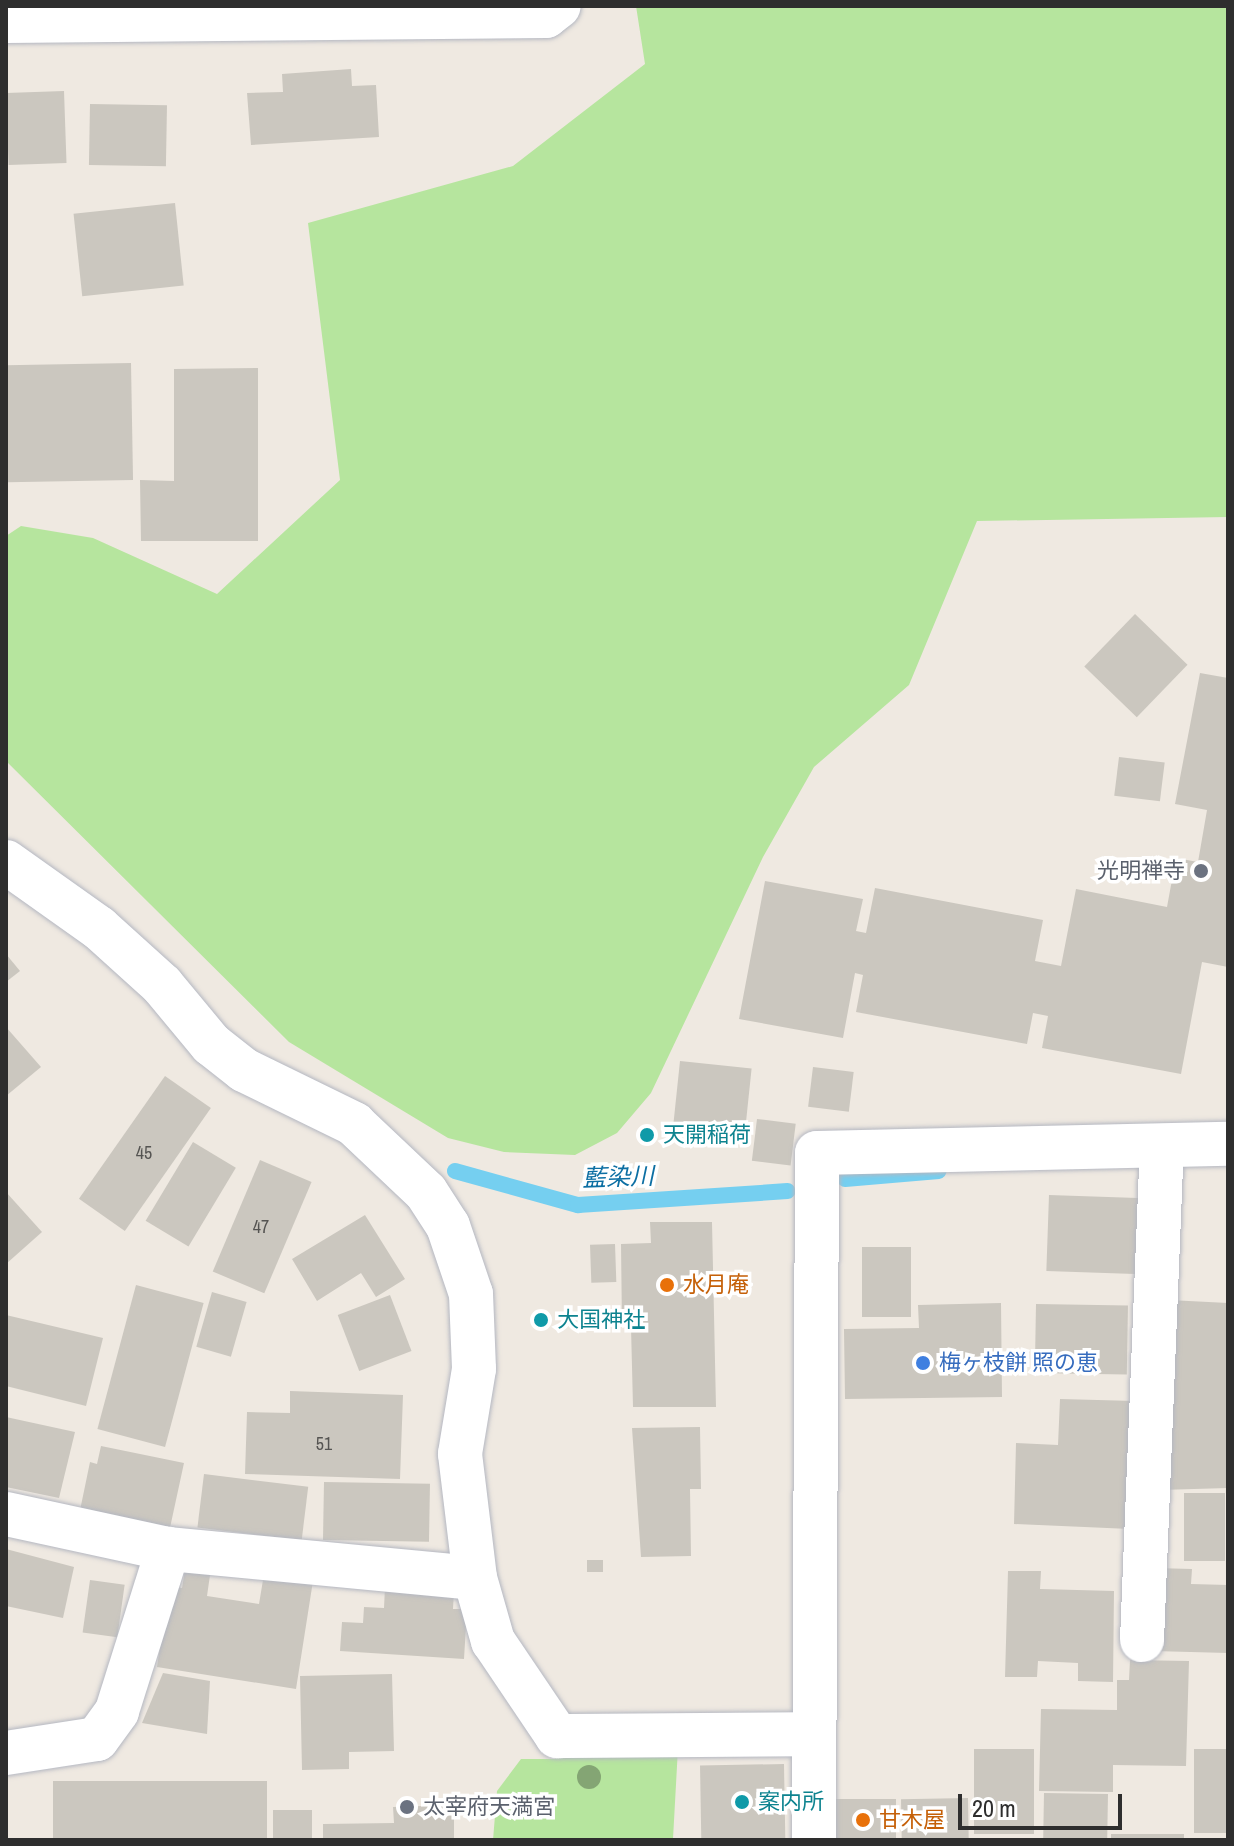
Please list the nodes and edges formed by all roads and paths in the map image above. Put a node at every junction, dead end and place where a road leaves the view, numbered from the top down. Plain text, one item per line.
1 (559, 6) edge
2 (6, 21) edge
3 (6, 862) edge
4 (1228, 1144) edge
5 (1162, 1146) junction
6 (6, 1514) edge
7 (168, 1549) junction
8 (475, 1578) junction
9 (1142, 1640) dead end
10 (812, 1734) junction
11 (6, 1753) edge
12 (814, 1840) edge

1 - 2 street
3 - 8 street
4 - 5 street
5 - 9 street
5 - 10 street
6 - 7 street
7 - 8 street
7 - 11 street
8 - 10 street
10 - 12 street

